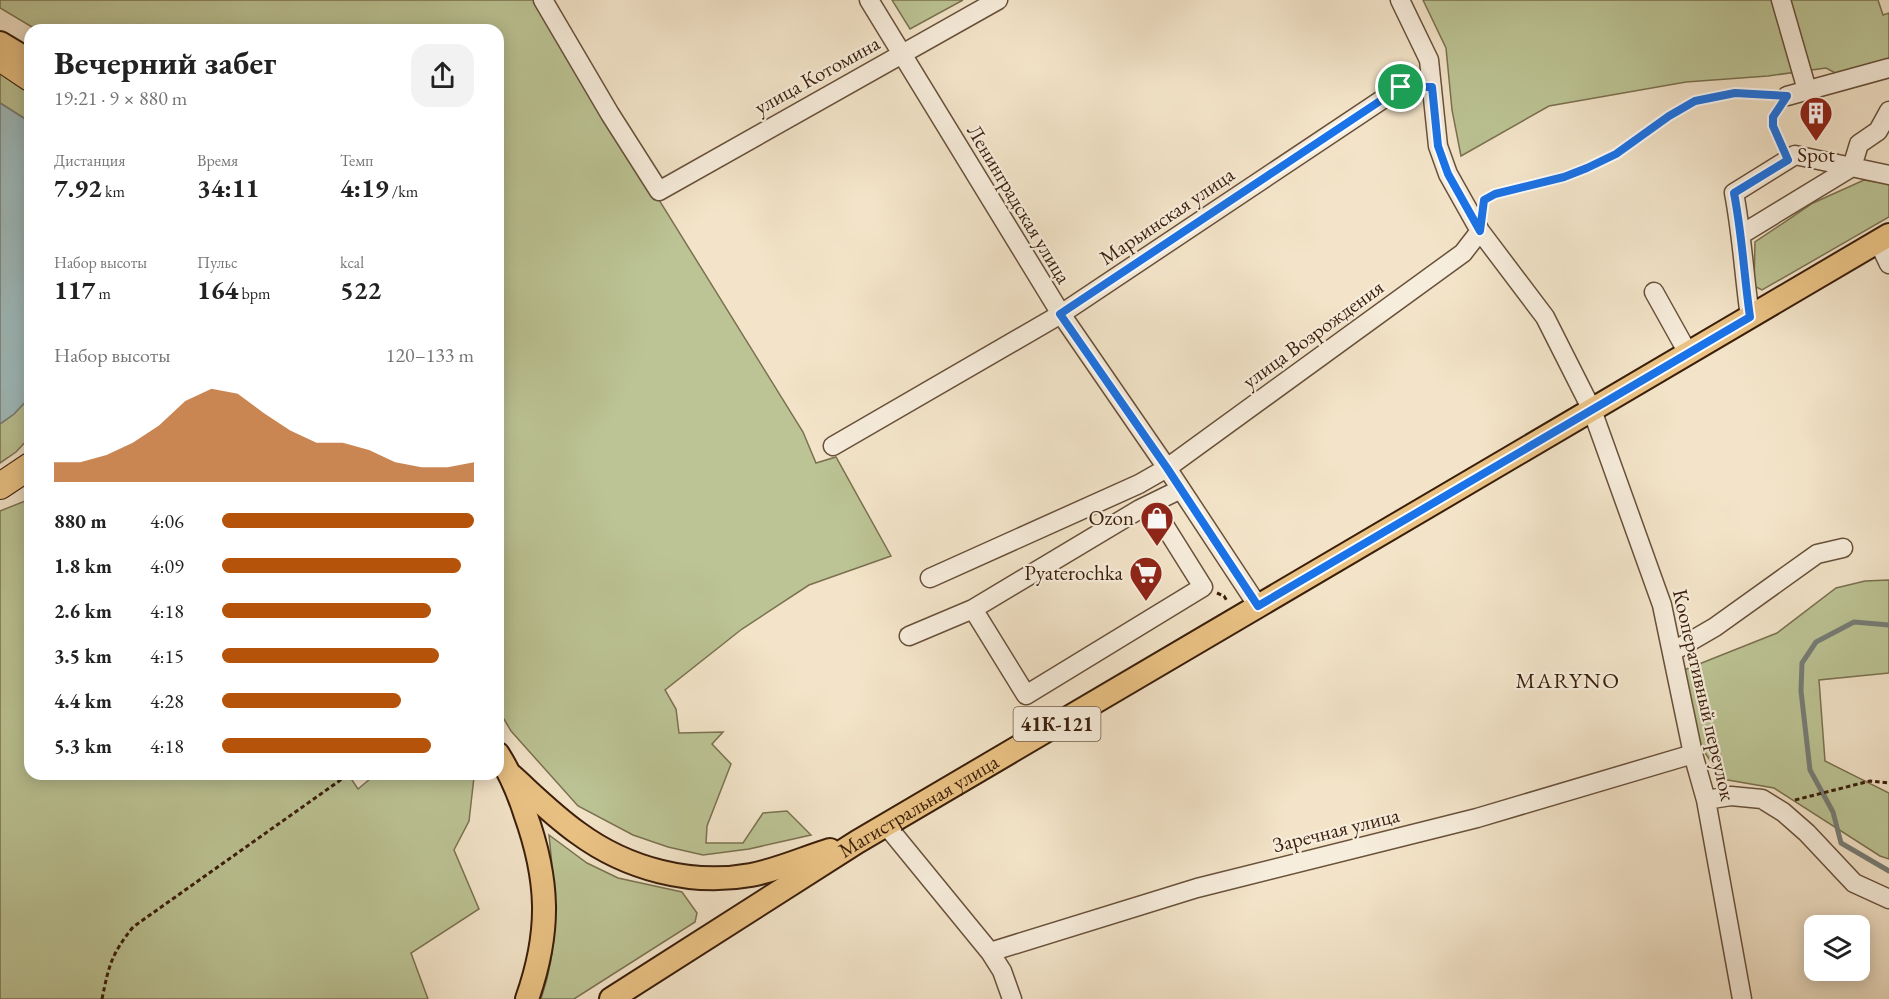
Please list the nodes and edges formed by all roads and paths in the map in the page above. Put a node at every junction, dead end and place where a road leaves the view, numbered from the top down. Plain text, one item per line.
1 (543, 0) edge
2 (869, 0) edge
3 (998, 0) edge
4 (1400, 0) edge
5 (1781, 0) edge
6 (0, 43) edge
7 (901, 54) junction
8 (0, 57) edge
9 (24, 57) edge
10 (1889, 68) edge
11 (24, 74) edge
12 (1432, 87) junction
13 (1807, 90) junction
14 (1787, 96) junction
15 (1889, 111) edge
16 (1884, 134) edge
17 (1788, 160) junction
18 (1852, 167) junction
19 (1889, 175) edge
20 (1480, 231) junction
21 (1742, 234) junction
22 (1883, 238) edge
23 (1889, 264) edge
24 (1654, 292) dead end
25 (1060, 314) junction
26 (1750, 317) junction
27 (1688, 353) junction
28 (1593, 410) junction
29 (833, 446) dead end
30 (1167, 468) junction
31 (24, 470) edge
32 (24, 481) edge
33 (0, 488) edge
34 (1181, 489) junction
35 (1151, 504) junction
36 (1843, 548) dead end
37 (930, 578) dead end
38 (1258, 606) junction
39 (973, 609) junction
40 (909, 636) dead end
41 (1672, 652) junction
42 (1692, 754) junction
43 (504, 763) edge
44 (512, 776) junction
45 (341, 780) edge
46 (1889, 783) edge
47 (1818, 795) dead end
48 (1706, 800) junction
49 (886, 825) junction
50 (857, 842) junction
51 (1889, 899) edge
52 (990, 952) junction
53 (102, 999) edge
54 (527, 999) edge
55 (611, 999) edge
56 (1012, 999) edge
57 (1742, 999) edge

1 - 7 street, улица Котомина
2 - 7 street, Ленинградская улица
3 - 7 street, улица Котомина
4 - 12 street, Кооперативный переулок
5 - 13 street
6 - 9 main road
7 - 25 street, Ленинградская улица
8 - 11 highway
10 - 13 street
12 - 20 street, Кооперативный переулок
12 - 25 street, Марьинская улица
13 - 14 street
14 - 17 path
14 - 20 path
15 - 16 street
16 - 18 street
17 - 18 street
17 - 21 street
18 - 19 street
18 - 21 street
20 - 28 street, Кооперативный переулок
20 - 30 street, улица Возрождения
21 - 26 street
22 - 23 street
22 - 26 main road, Магистральная улица / 41К-121
24 - 27 street
25 - 29 street, Марьинская улица
25 - 30 street, Ленинградская улица
26 - 27 main road, Магистральная улица / 41К-121
27 - 28 main road, Магистральная улица / 41К-121
28 - 38 main road, Магистральная улица / 41К-121
28 - 41 street, Кооперативный переулок
30 - 34 street, Ленинградская улица
30 - 37 street, улица Возрождения
31 - 33 highway
32 - 33 main road
34 - 35 street
34 - 38 street, Ленинградская улица
35 - 39 street
35 - 39 street
36 - 41 street
38 - 49 main road, Магистральная улица / 41К-121
39 - 40 street
41 - 42 street, Кооперативный переулок
42 - 48 street, Кооперативный переулок
42 - 52 street, Заречная улица
43 - 44 main road
44 - 50 main road
44 - 54 main road
45 - 53 path
46 - 47 path
48 - 51 street
48 - 57 street, Кооперативный переулок
49 - 50 main road, Магистральная улица / 41К-121
49 - 52 street
50 - 55 main road, Магистральная улица
52 - 56 street

